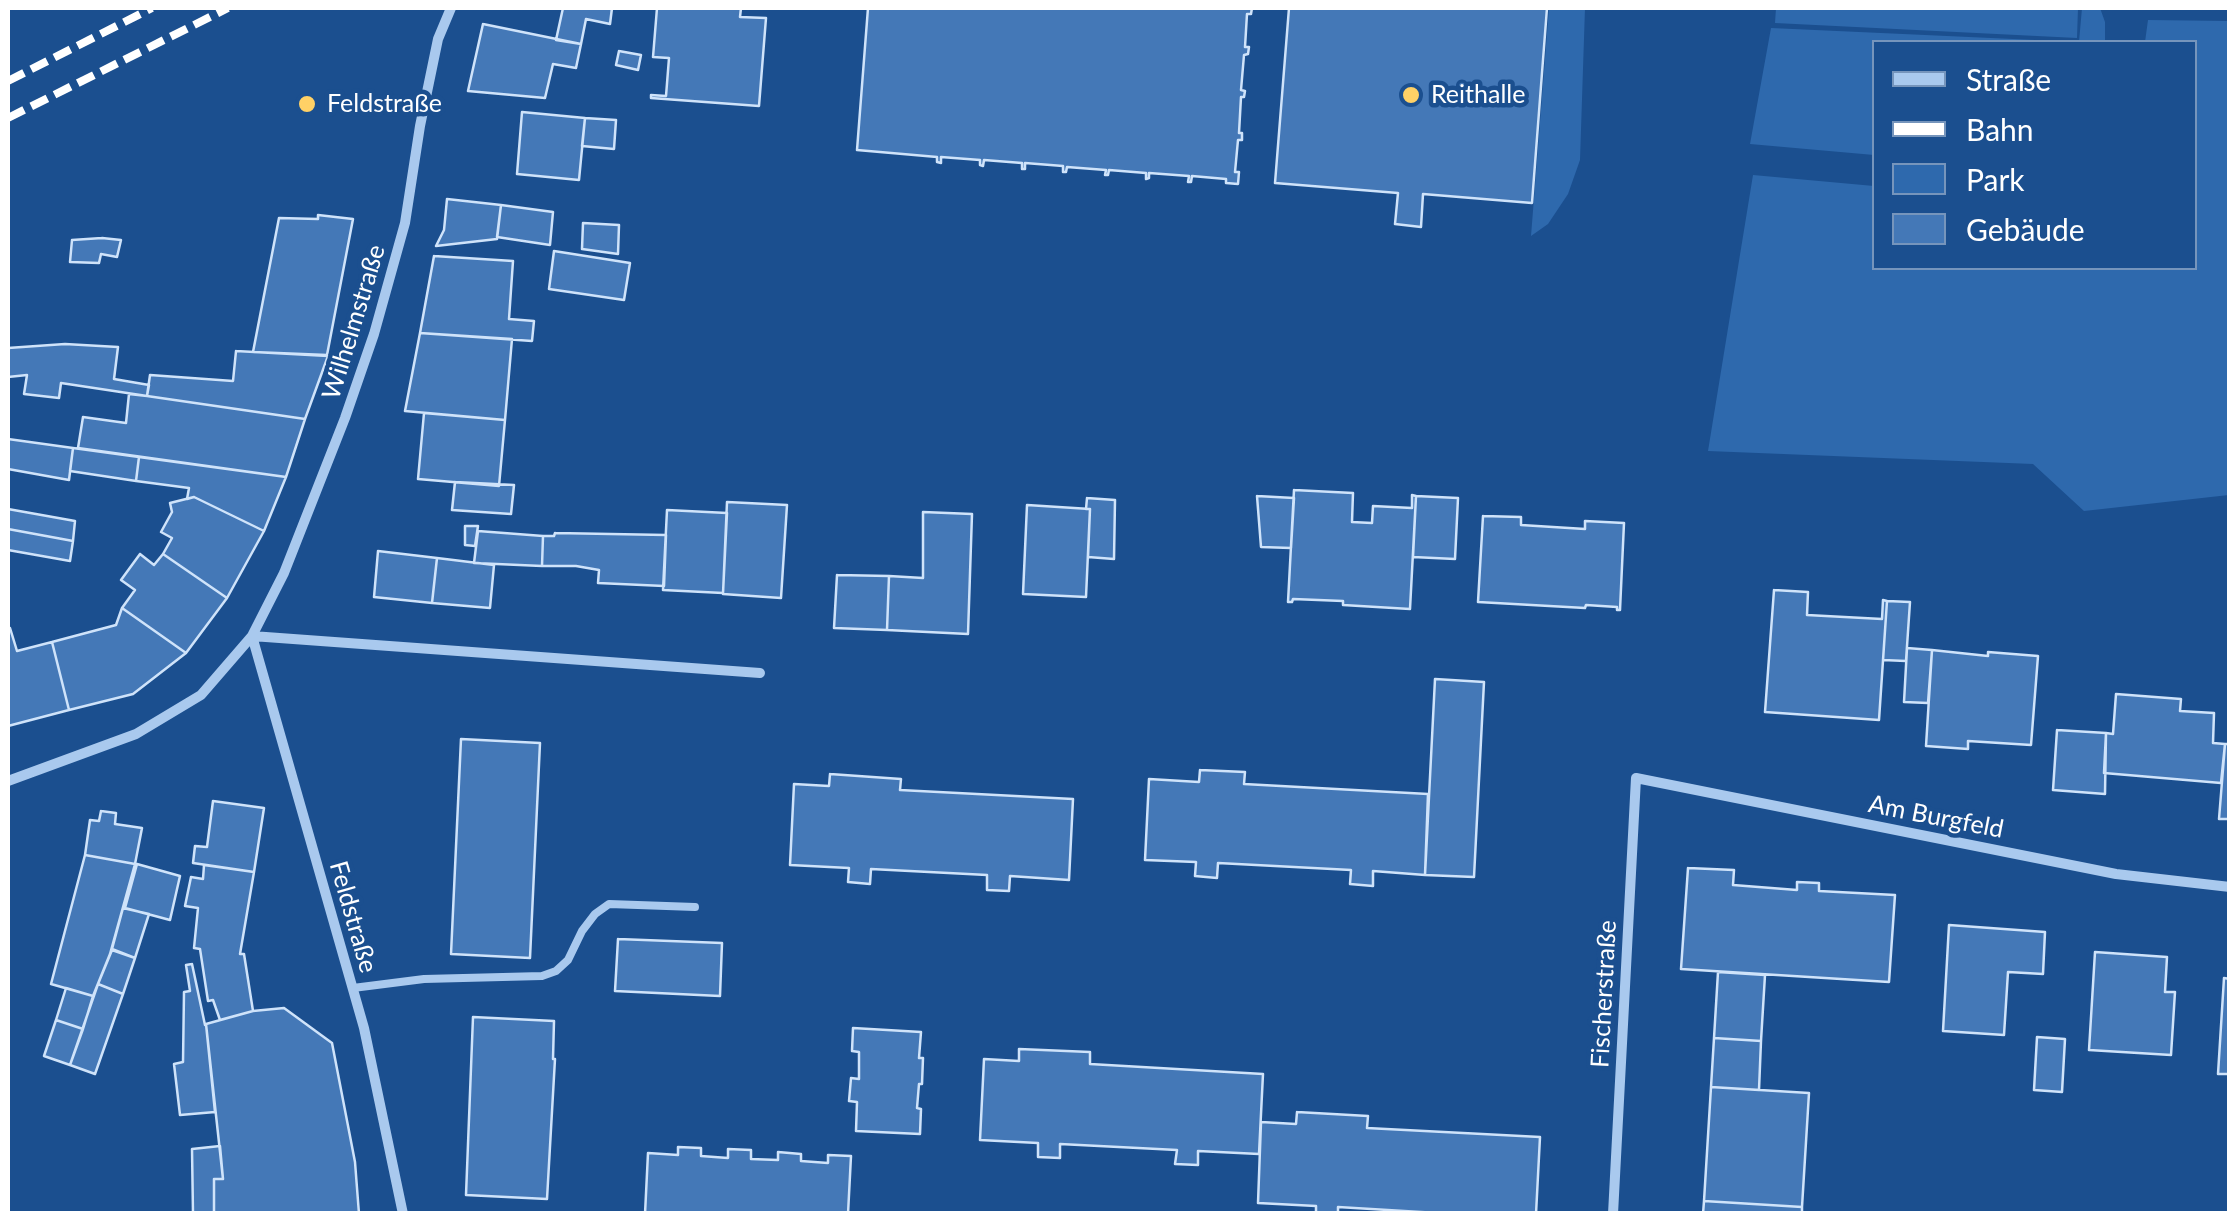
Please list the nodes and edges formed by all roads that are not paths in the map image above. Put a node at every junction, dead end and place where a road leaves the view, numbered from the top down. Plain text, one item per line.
1 (451, 8) edge
2 (252, 636) junction
3 (760, 674) dead end
4 (1636, 778) joint
5 (8, 781) edge
6 (2230, 887) edge
7 (695, 907) dead end
8 (352, 988) junction
9 (403, 1214) edge
10 (1613, 1214) edge

1 - 2 street, Wilhelmstraße
2 - 3 street
2 - 5 street, Wilhelmstraße
2 - 8 street, Feldstraße
4 - 6 street, Am Burgfeld
4 - 10 street, Fischerstraße
7 - 8 lane
8 - 9 street, Feldstraße

